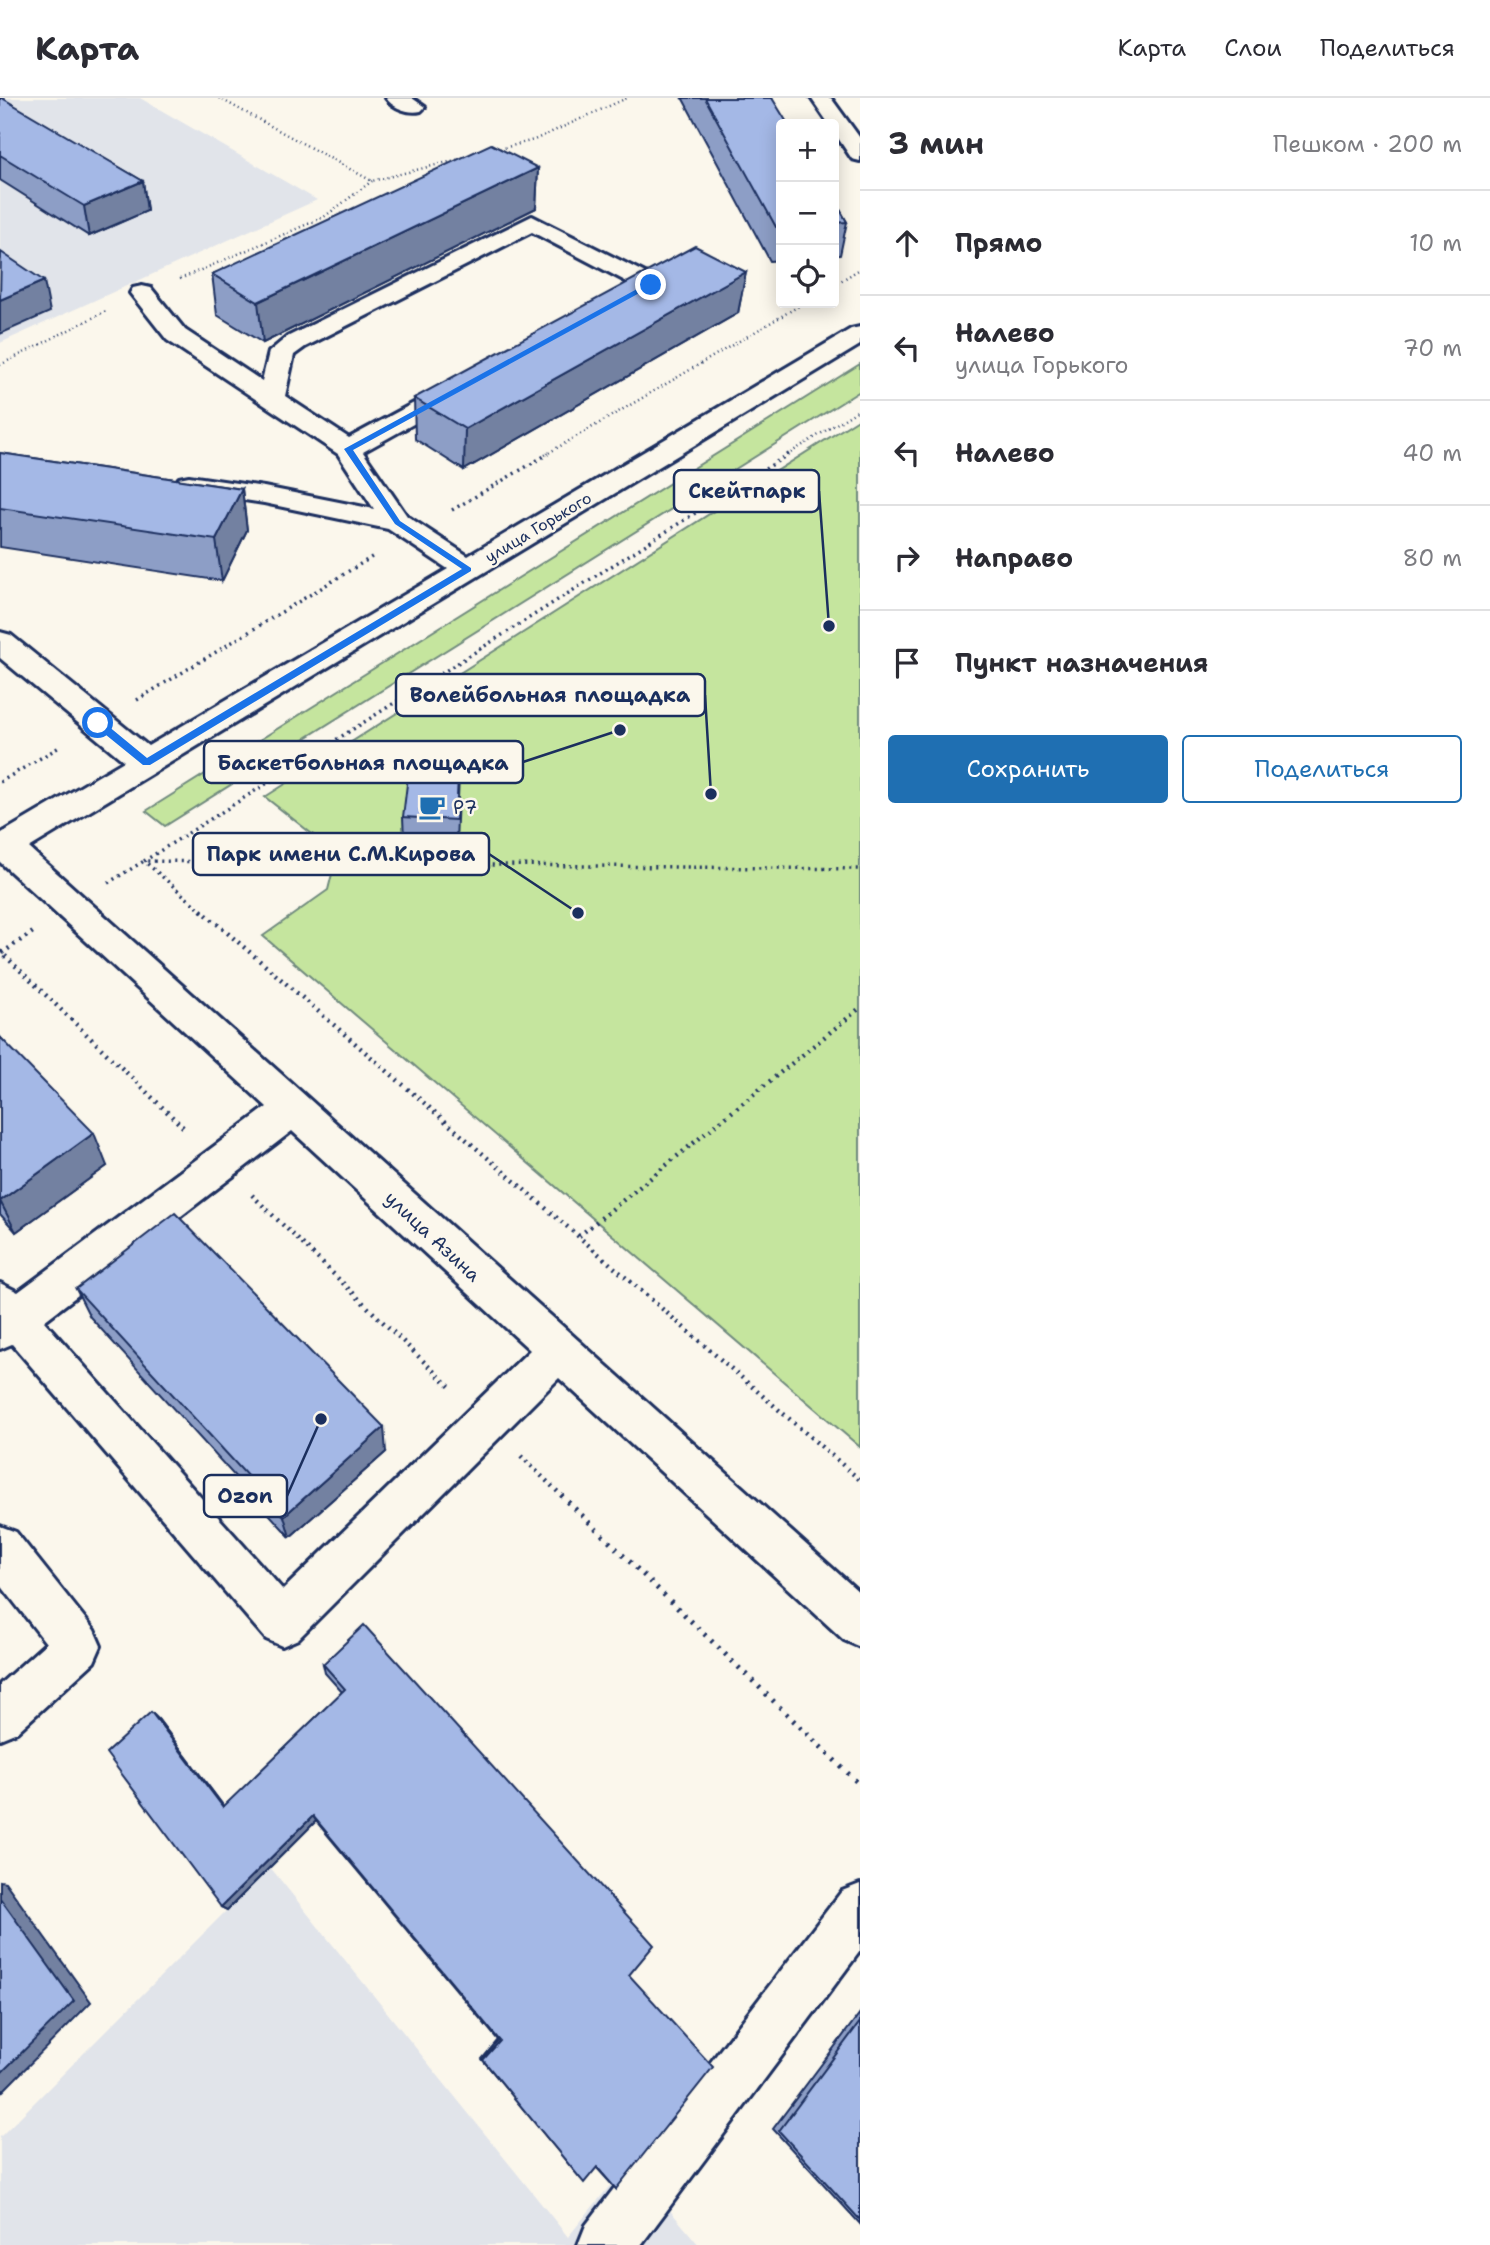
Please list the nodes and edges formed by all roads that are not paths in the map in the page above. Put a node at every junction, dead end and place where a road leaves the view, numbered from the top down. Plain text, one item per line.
1 (821, 98) edge
2 (860, 154) edge
3 (142, 293) road end
4 (602, 311) edge
5 (860, 334) edge
6 (481, 377) edge
7 (271, 399) junction
8 (348, 449) junction
9 (159, 479) edge
10 (397, 522) junction
11 (468, 569) junction
12 (0, 642) edge
13 (146, 762) junction
14 (3, 848) edge
15 (294, 1108) junction
16 (5, 1317) edge
17 (558, 1351) junction
18 (0, 1548) edge
19 (860, 1624) edge
20 (0, 1715) edge
21 (860, 1909) edge
22 (606, 2245) edge

1 - 2 street
3 - 7 street
4 - 7 street
5 - 11 street, улица Горького
6 - 8 street
7 - 8 street
8 - 10 street
9 - 10 street
10 - 11 street
11 - 13 street, улица Горького
12 - 13 street
13 - 14 street, улица Горького
14 - 15 street, улица Азина
15 - 16 street
15 - 17 street, улица Азина
16 - 17 street
17 - 19 street, улица Азина
18 - 20 street
21 - 22 street

